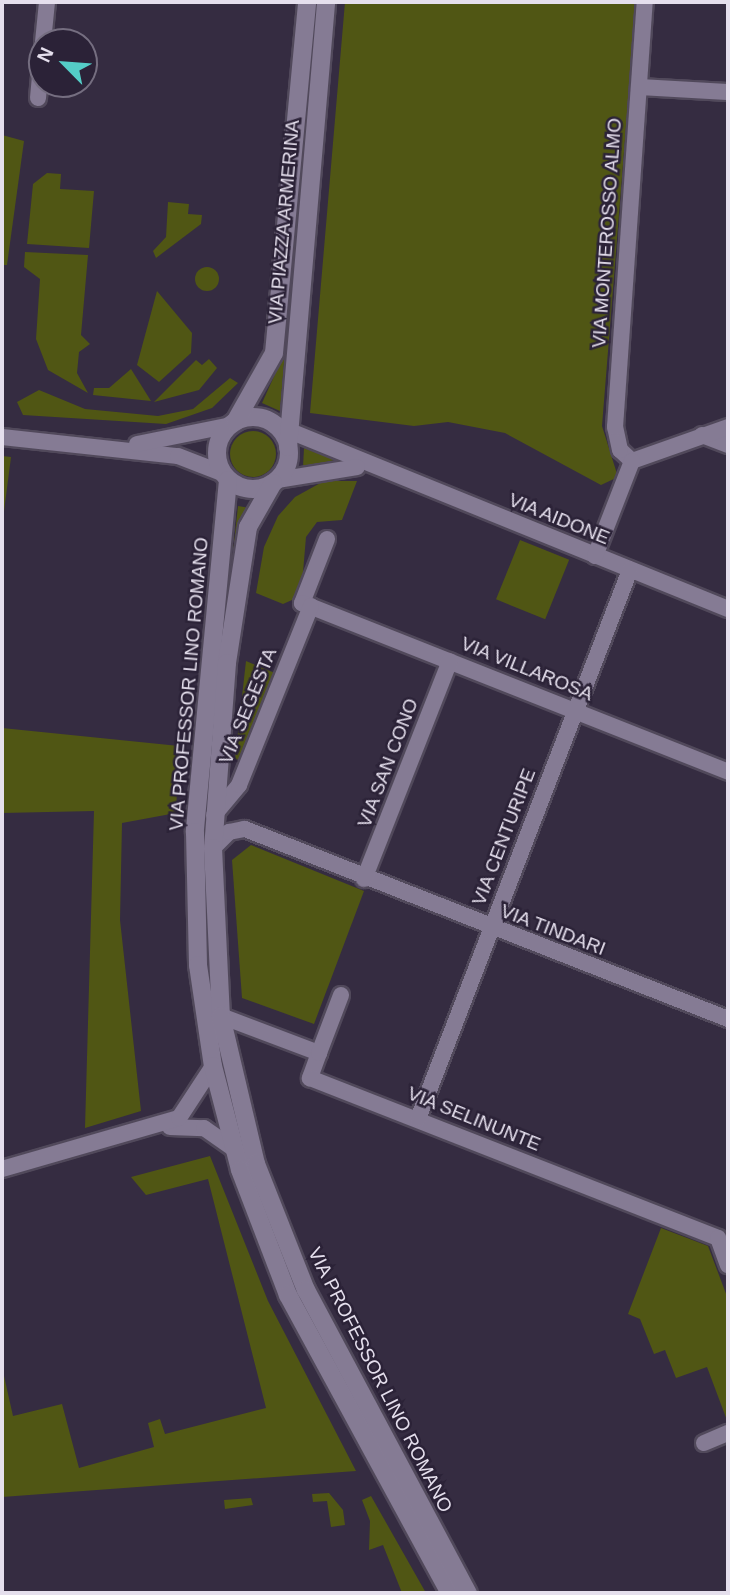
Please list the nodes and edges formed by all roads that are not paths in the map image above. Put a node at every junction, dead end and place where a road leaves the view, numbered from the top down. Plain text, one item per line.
1 (47, 2) edge
2 (307, 2) edge
3 (326, 2) edge
4 (645, 2) edge
5 (44, 28) edge
6 (639, 87) junction
7 (728, 92) edge
8 (233, 424) junction
9 (728, 427) edge
10 (283, 434) junction
11 (702, 435) junction
12 (2, 438) edge
13 (728, 445) edge
14 (113, 446) junction
15 (632, 461) junction
16 (373, 469) junction
17 (225, 476) junction
18 (275, 481) junction
19 (327, 538) dead end
20 (596, 556) junction
21 (630, 570) junction
22 (311, 606) junction
23 (728, 609) edge
24 (450, 661) junction
25 (576, 711) junction
26 (728, 772) edge
27 (214, 815) junction
28 (213, 848) junction
29 (364, 879) junction
30 (492, 928) junction
31 (341, 995) dead end
32 (221, 1016) junction
33 (728, 1019) edge
34 (318, 1054) junction
35 (212, 1066) junction
36 (418, 1119) junction
37 (144, 1131) junction
38 (234, 1149) junction
39 (2, 1169) edge
40 (728, 1265) edge
41 (728, 1433) edge
42 (704, 1443) dead end
43 (450, 1593) edge
44 (468, 1593) edge

1 - 5 street
2 - 8 street, VIA PIAZZA ARMERINA
3 - 10 street, VIA PIAZZA ARMERINA
4 - 6 street, VIA MONTEROSSO ALMO
6 - 7 street
6 - 15 street, VIA MONTEROSSO ALMO
8 - 10 street
8 - 14 street
8 - 17 street
9 - 11 street
10 - 16 street
10 - 18 street
11 - 13 street
11 - 15 street
12 - 14 street
14 - 17 street
15 - 20 street
16 - 18 street
16 - 20 street, VIA AIDONE
17 - 18 street
17 - 35 street, VIA PROFESSOR LINO ROMANO
18 - 27 street, VIA PROFESSOR LINO ROMANO
19 - 22 street, VIA SEGESTA
20 - 21 street, VIA AIDONE
21 - 23 street, VIA AIDONE
21 - 25 street, VIA CENTURIPE
22 - 24 street, VIA VILLAROSA
22 - 27 street, VIA SEGESTA
24 - 25 street, VIA VILLAROSA
24 - 29 street, VIA SAN CONO
25 - 26 street, VIA VILLAROSA
25 - 30 street, VIA CENTURIPE
27 - 28 street, VIA PROFESSOR LINO ROMANO
28 - 29 street, VIA TINDARI
28 - 32 street, VIA PROFESSOR LINO ROMANO
29 - 30 street, VIA TINDARI
30 - 33 street, VIA TINDARI
30 - 36 street, VIA CENTURIPE
31 - 34 street
32 - 34 street
32 - 44 street, VIA PROFESSOR LINO ROMANO
34 - 36 street, VIA SELINUNTE
35 - 37 street
35 - 38 street, VIA PROFESSOR LINO ROMANO
36 - 40 street, VIA SELINUNTE
37 - 38 street
37 - 39 street
38 - 43 street, VIA PROFESSOR LINO ROMANO
41 - 42 street

